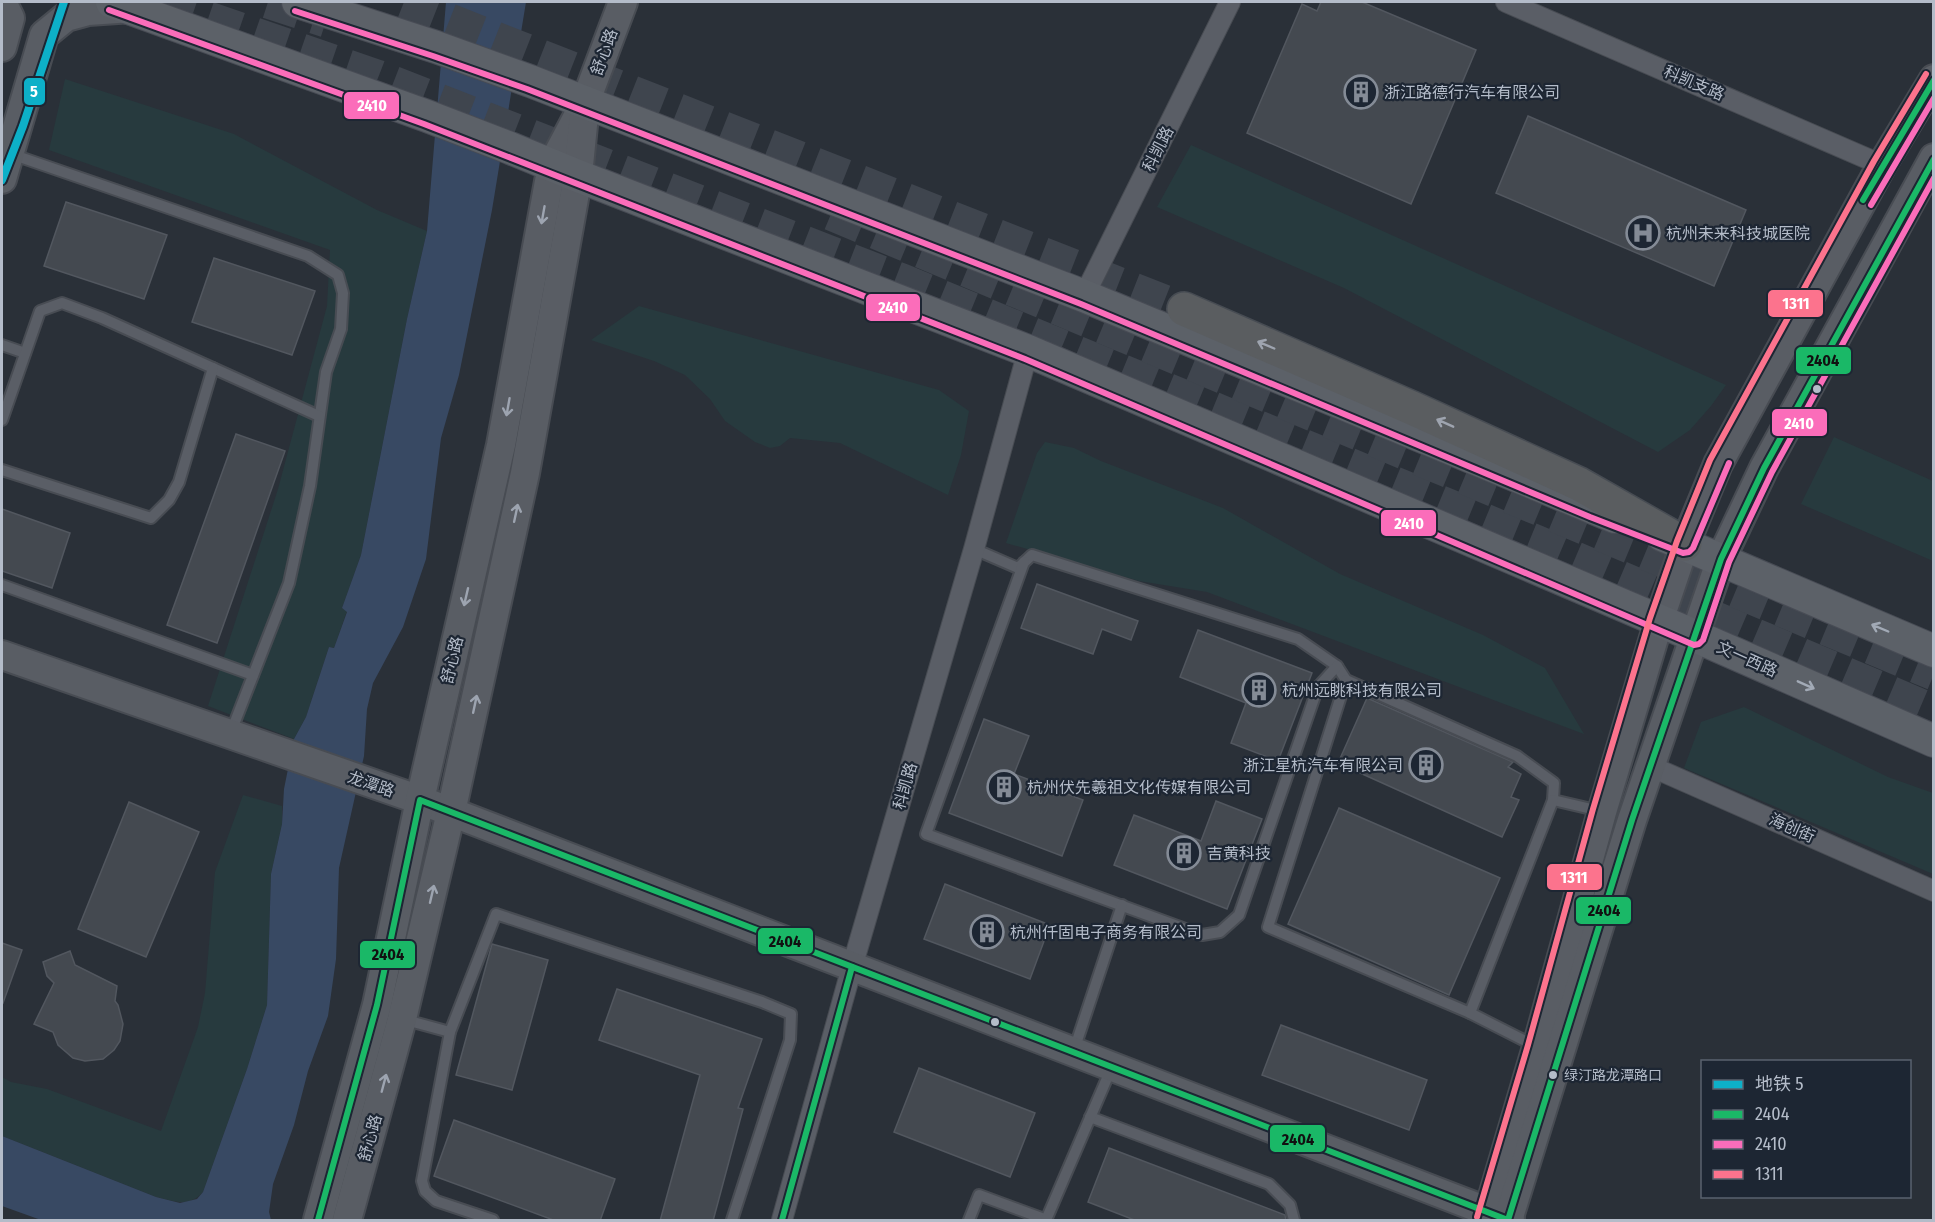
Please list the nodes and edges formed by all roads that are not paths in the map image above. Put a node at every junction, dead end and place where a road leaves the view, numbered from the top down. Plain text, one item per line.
1 (298, 2) tunnel mouth
2 (623, 2) edge
3 (1230, 2) edge
4 (1506, 2) edge
5 (122, 5) edge
6 (5, 10) edge
7 (2, 47) edge
8 (1934, 79) edge
9 (585, 103) junction
10 (1882, 165) junction
11 (5, 166) edge
12 (565, 171) junction
13 (1930, 175) edge
14 (1084, 297) junction
15 (1184, 309) tunnel mouth
16 (2, 345) edge
17 (1028, 351) junction
18 (25, 353) junction
19 (213, 368) junction
20 (319, 416) junction
21 (2, 420) edge
22 (2, 470) edge
23 (1685, 544) junction
24 (974, 549) junction
25 (1721, 559) junction
26 (1024, 562) junction
27 (2, 585) edge
28 (1659, 621) junction
29 (1695, 636) junction
30 (1934, 651) edge
31 (2, 654) edge
32 (1337, 666) junction
33 (253, 675) junction
34 (1346, 680) junction
35 (230, 735) junction
36 (1934, 741) edge
37 (1650, 766) junction
38 (420, 800) junction
39 (1552, 800) junction
40 (451, 812) junction
41 (1602, 812) junction
42 (1934, 891) edge
43 (1122, 905) junction
44 (852, 967) junction
45 (1470, 1013) junction
46 (402, 1019) junction
47 (450, 1032) junction
48 (1537, 1047) junction
49 (1073, 1052) junction
50 (1112, 1067) junction
51 (1090, 1117) junction
52 (1500, 1219) edge
53 (1046, 1220) edge
54 (318, 1221) edge
55 (347, 1221) edge
56 (493, 1221) edge
57 (732, 1221) edge
58 (782, 1221) edge
59 (969, 1221) edge
60 (1294, 1221) edge

1 - 9 main road
2 - 9 street, 舒心路
3 - 14 street, 科凯路
4 - 10 street, 科凯支路
5 - 11 street
5 - 12 main road, 文一西路
6 - 7 street
8 - 10 street
9 - 12 street, 舒心路
9 - 14 main road
10 - 23 street
11 - 20 lane
12 - 17 main road, 文一西路
12 -> 38 street, 舒心路
40 -> 12 street, 舒心路
13 - 25 street
14 - 23 main road
23 -> 15 highway
16 - 18 lane
17 - 24 street, 科凯路
17 - 28 main road, 文一西路
18 - 19 lane
18 - 21 lane
19 - 20 lane
19 - 22 lane
20 - 33 lane
23 - 25 main road
23 - 28 street
24 - 26 lane
24 - 44 street, 科凯路
25 - 29 street
30 -> 25 main road
26 - 32 lane
26 - 43 lane
27 - 33 lane
28 - 29 main road, 文一西路
28 - 41 street
29 -> 36 main road, 文一西路
29 - 37 street
31 - 35 street, 龙潭路
32 - 34 lane
32 - 43 lane
33 - 35 lane
34 - 39 lane
34 - 45 lane
35 - 38 street, 龙潭路
37 - 42 street, 海创街
37 - 52 street
38 - 40 street, 龙潭路
38 - 54 street, 舒心路
39 - 41 lane
39 - 45 lane
40 - 44 street, 龙潭路
46 -> 40 street, 舒心路
41 - 48 street
43 - 49 lane
44 - 49 street, 龙潭路
44 - 58 street, 科凯路
45 - 48 lane
46 - 47 lane
55 -> 46 street, 舒心路
47 - 56 lane
47 - 57 lane
48 - 52 street
49 - 50 street, 龙潭路
50 - 51 lane
50 - 52 street, 龙潭路
51 - 53 lane
51 - 60 lane
53 - 59 lane

